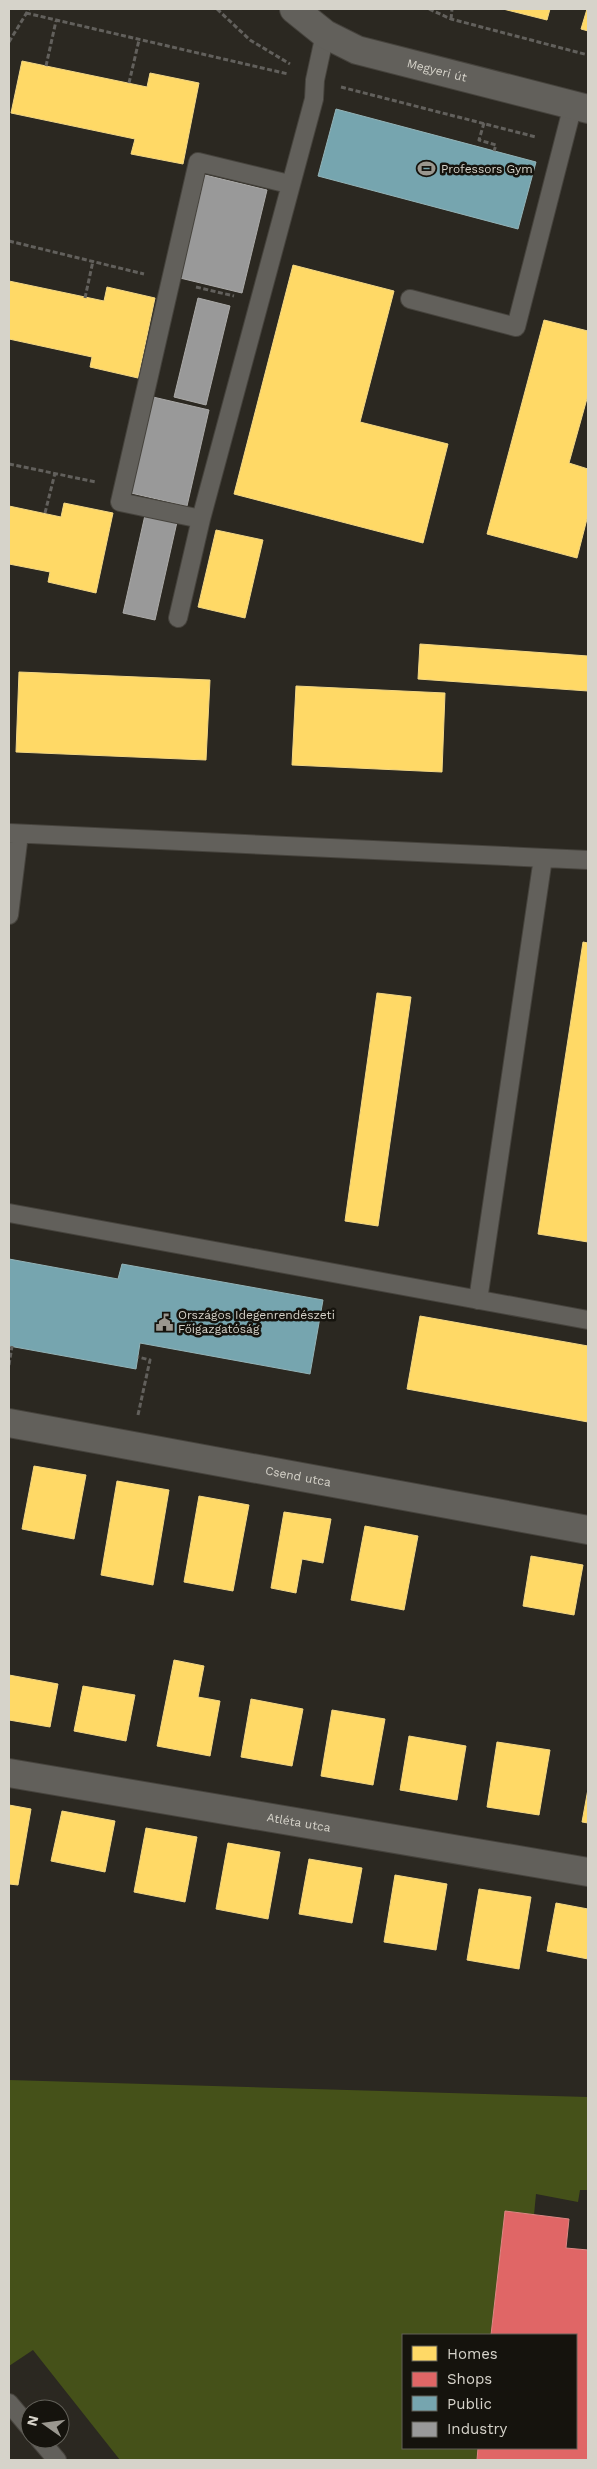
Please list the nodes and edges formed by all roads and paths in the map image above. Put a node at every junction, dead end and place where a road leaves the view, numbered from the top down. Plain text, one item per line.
1 (29, 9) edge
2 (294, 9) edge
3 (430, 9) edge
4 (452, 9) edge
5 (26, 14) junction
6 (451, 19) junction
7 (56, 21) junction
8 (325, 34) junction
9 (139, 40) junction
10 (9, 42) edge
11 (588, 55) edge
12 (46, 66) dead end
13 (315, 80) junction
14 (129, 83) dead end
15 (581, 107) edge
16 (484, 124) dead end
17 (494, 151) dead end
18 (289, 184) junction
19 (9, 241) edge
20 (93, 261) junction
21 (171, 280) junction
22 (85, 298) dead end
23 (410, 299) dead end
24 (258, 302) junction
25 (9, 464) edge
26 (55, 473) junction
27 (124, 487) junction
28 (46, 513) dead end
29 (202, 520) junction
30 (178, 618) dead end
31 (14, 834) edge
32 (543, 858) junction
33 (588, 860) edge
34 (9, 915) edge
35 (9, 1213) edge
36 (478, 1300) junction
37 (588, 1320) edge
38 (12, 1346) dead end
39 (138, 1357) dead end
40 (9, 1365) edge
41 (137, 1422) dead end
42 (9, 1423) edge
43 (588, 1530) edge
44 (9, 1772) edge
45 (588, 1872) edge
46 (9, 2403) edge
47 (20, 2416) edge
48 (48, 2449) edge
49 (57, 2460) edge

1 - 5 path
2 - 8 street, Megyeri út
3 - 6 path
4 - 6 path
5 - 7 path
5 - 10 path
6 - 11 path
7 - 9 path
7 - 12 path
8 - 13 lane
8 - 15 street, Megyeri út
9 - 13 path
9 - 14 path
13 - 18 lane
15 - 23 lane
16 - 17 path
18 - 21 lane
18 - 24 lane
19 - 20 path
20 - 21 path
20 - 22 path
21 - 24 path
21 - 27 lane
24 - 29 lane
25 - 26 path
26 - 27 path
26 - 28 path
27 - 29 lane
29 - 30 lane
31 - 32 lane
31 - 34 lane
32 - 33 lane
32 - 36 lane
35 - 36 lane
36 - 37 lane
38 - 40 path
39 - 41 path
42 - 43 street, Csend utca
44 - 45 street, Atléta utca
46 - 47 lane
48 - 49 lane

